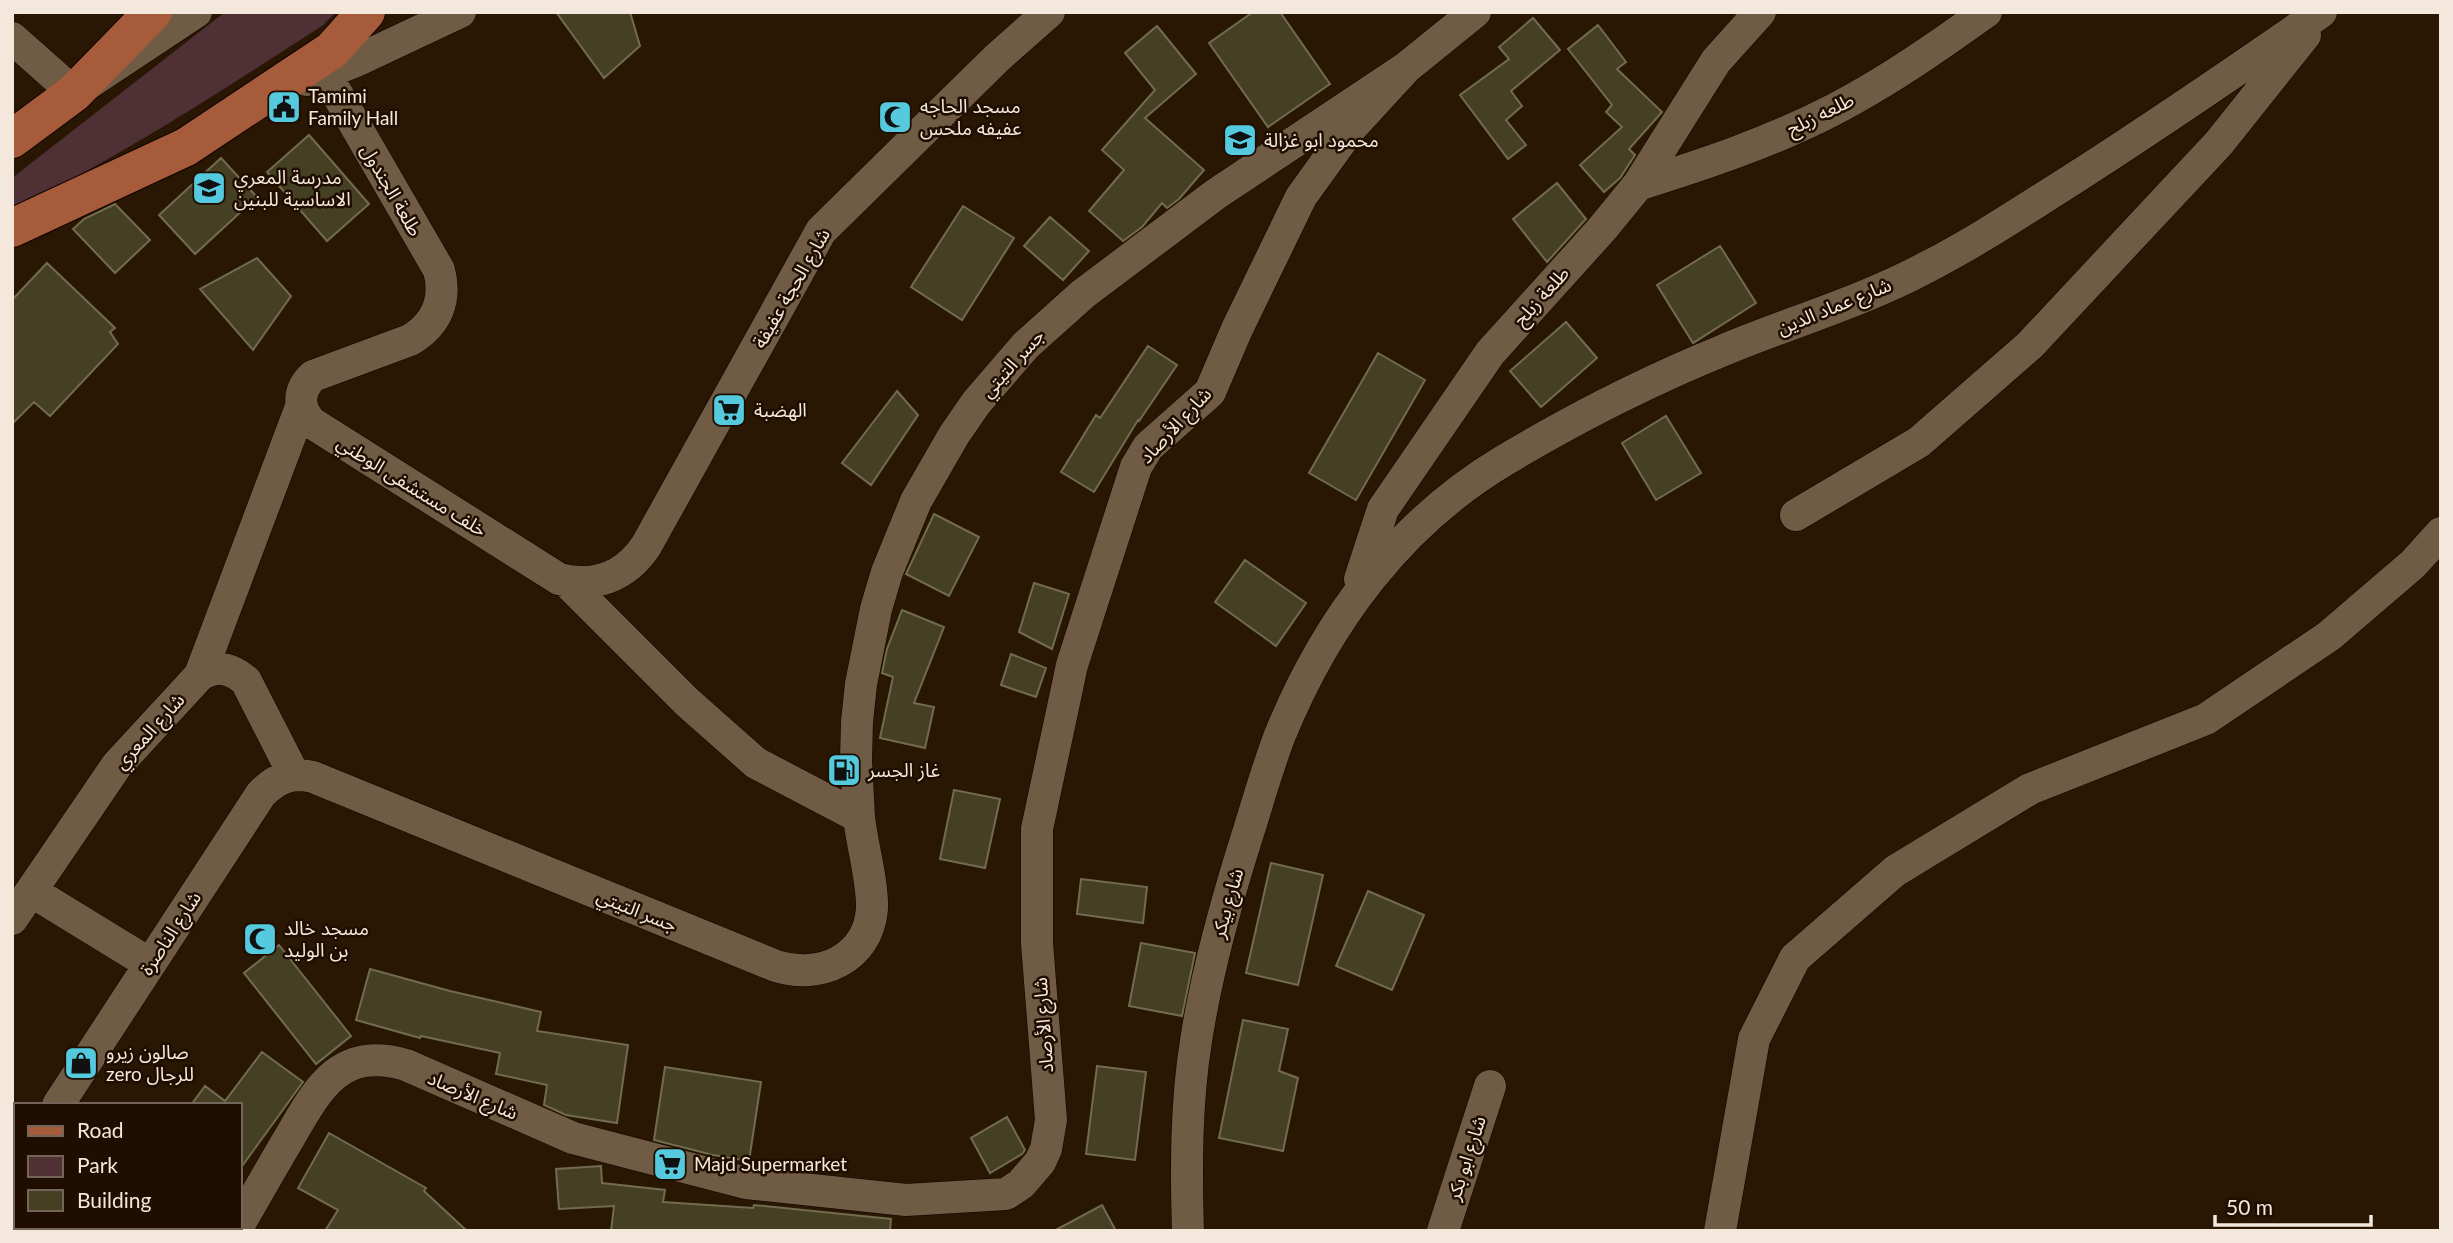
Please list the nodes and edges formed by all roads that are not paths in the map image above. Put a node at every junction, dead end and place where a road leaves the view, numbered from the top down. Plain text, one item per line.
1 (153, 12) edge
2 (196, 12) edge
3 (366, 12) edge
4 (416, 12) edge
5 (460, 12) edge
6 (1049, 12) edge
7 (1475, 12) edge
8 (1760, 12) edge
9 (1986, 12) edge
10 (2322, 12) edge
11 (12, 38) edge
12 (356, 61) junction
13 (1407, 67) junction
14 (325, 73) junction
15 (74, 93) junction
16 (257, 99) junction
17 (12, 139) edge
18 (1639, 185) junction
19 (12, 228) edge
20 (301, 407) junction
21 (1796, 515) dead end
22 (2441, 533) edge
23 (568, 582) junction
24 (1354, 598) junction
25 (200, 675) junction
26 (294, 775) junction
27 (859, 818) junction
28 (31, 891) junction
29 (12, 919) edge
30 (150, 964) junction
31 (1490, 1086) dead end
32 (59, 1103) edge
33 (242, 1220) edge
34 (1188, 1231) edge
35 (1443, 1231) edge
36 (1720, 1231) edge

1 - 15 main road
2 - 15 street
3 - 16 main road
4 - 12 street
5 - 12 street
6 - 23 street, شارع الحجة عفيفة
7 - 13 street
8 - 18 street, طلعة زبلح
9 - 18 street, طلعه زبلح
10 - 21 street
10 - 24 street, شارع عماد الدين
11 - 15 street
12 - 14 street
13 - 27 street, جسر التيتي
13 - 33 street, شارع الأرصاد
14 - 16 street
14 - 20 street, طلعة الجندول
15 - 17 main road
16 - 19 main road
18 - 24 street, طلعة زبلح
20 - 23 street, خلف مستشفى الوطني
20 - 25 street
22 - 36 street
23 - 27 street, خلف مستشفى الوطني
24 - 34 street, شارع بيكر
25 - 26 street, شارع المعري
25 - 28 street, شارع المعري
26 - 27 street, جسر التيتي
26 - 30 street, شارع الناصرة
28 - 29 street, شارع المعري
28 - 30 street
30 - 32 street, شارع الناصرة
31 - 35 street, شارع ابو بكر

